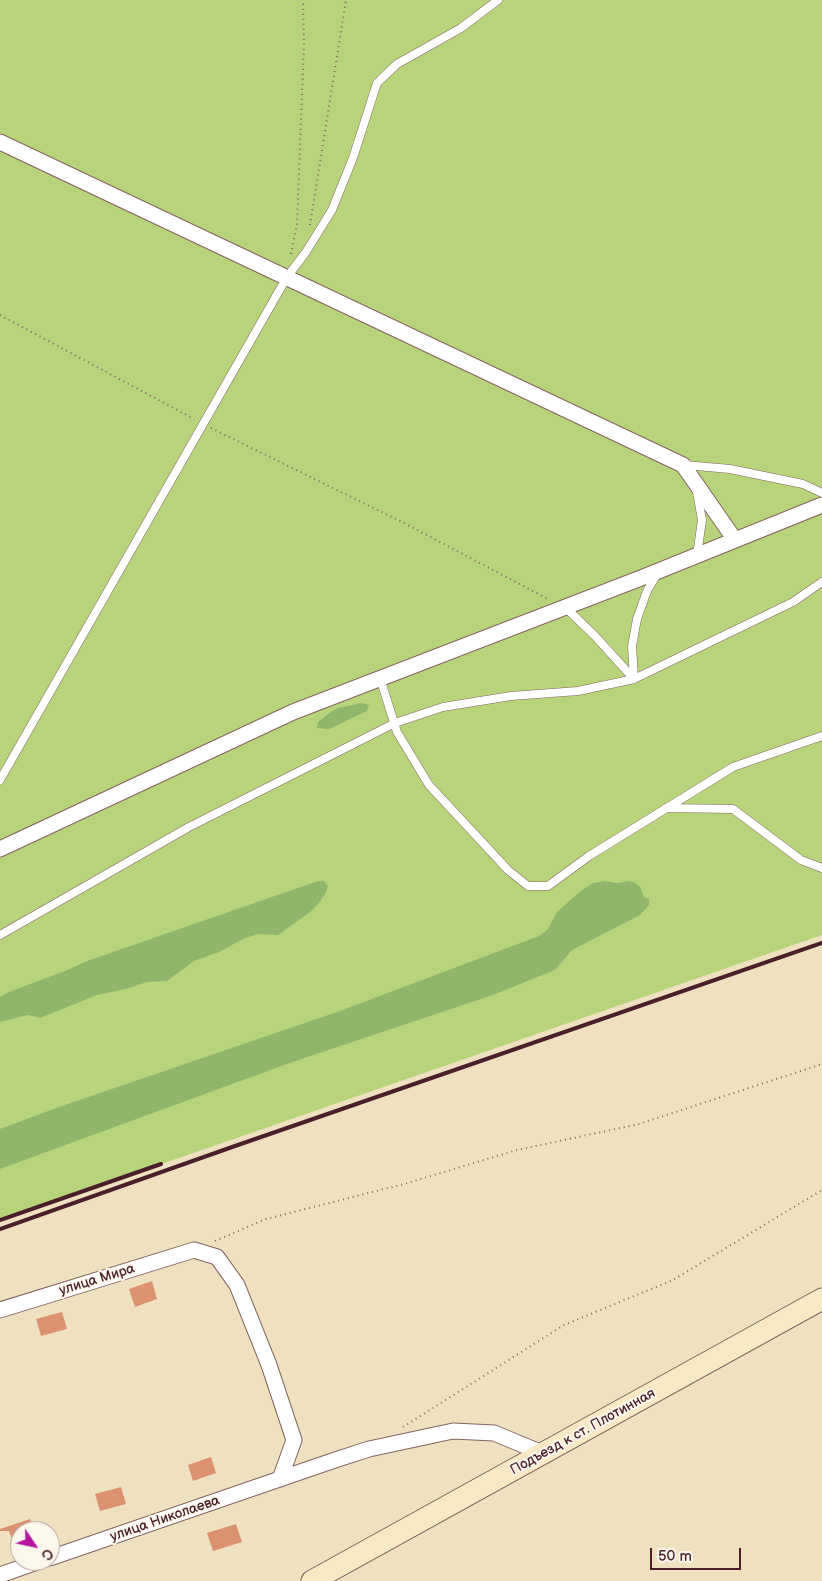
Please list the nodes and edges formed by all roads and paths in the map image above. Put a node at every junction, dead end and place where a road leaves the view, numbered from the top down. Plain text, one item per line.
1 (303, 0) edge
2 (346, 0) edge
3 (498, 0) edge
4 (0, 142) edge
5 (306, 252) junction
6 (287, 277) junction
7 (0, 315) edge
8 (204, 425) junction
9 (683, 465) junction
10 (695, 483) junction
11 (822, 493) edge
12 (822, 505) edge
13 (735, 540) junction
14 (697, 555) junction
15 (659, 570) junction
16 (822, 582) edge
17 (565, 607) junction
18 (380, 678) junction
19 (634, 679) junction
20 (394, 723) junction
21 (822, 736) edge
22 (0, 780) edge
23 (666, 808) junction
24 (0, 849) edge
25 (822, 868) edge
26 (0, 935) edge
27 (822, 1064) edge
28 (822, 1190) edge
29 (194, 1250) junction
30 (822, 1299) edge
31 (0, 1310) edge
32 (401, 1428) dead end
33 (546, 1452) junction
34 (280, 1479) junction
35 (60, 1555) edge
36 (312, 1581) edge

1 - 6 path
2 - 5 path
3 - 5 lane
4 - 6 street
5 - 6 lane
6 - 8 lane
6 - 9 street
7 - 8 path
8 - 17 path
8 - 22 lane
9 - 10 street
9 - 11 lane
10 - 13 street
10 - 14 lane
12 - 13 street
13 - 14 street
14 - 15 street
15 - 17 street
15 - 19 lane
16 - 19 lane
17 - 18 street
17 - 19 lane
18 - 20 lane
18 - 24 street
19 - 20 lane
20 - 23 lane
20 - 26 lane
21 - 23 lane
23 - 25 lane
27 - 29 path
28 - 32 path
29 - 31 street, улица Мира
29 - 34 street
30 - 33 street, Подъезд к ст. Плотинная
33 - 34 street, улица Николаева
33 - 36 street, Подъезд к ст. Плотинная
34 - 35 street, улица Николаева

